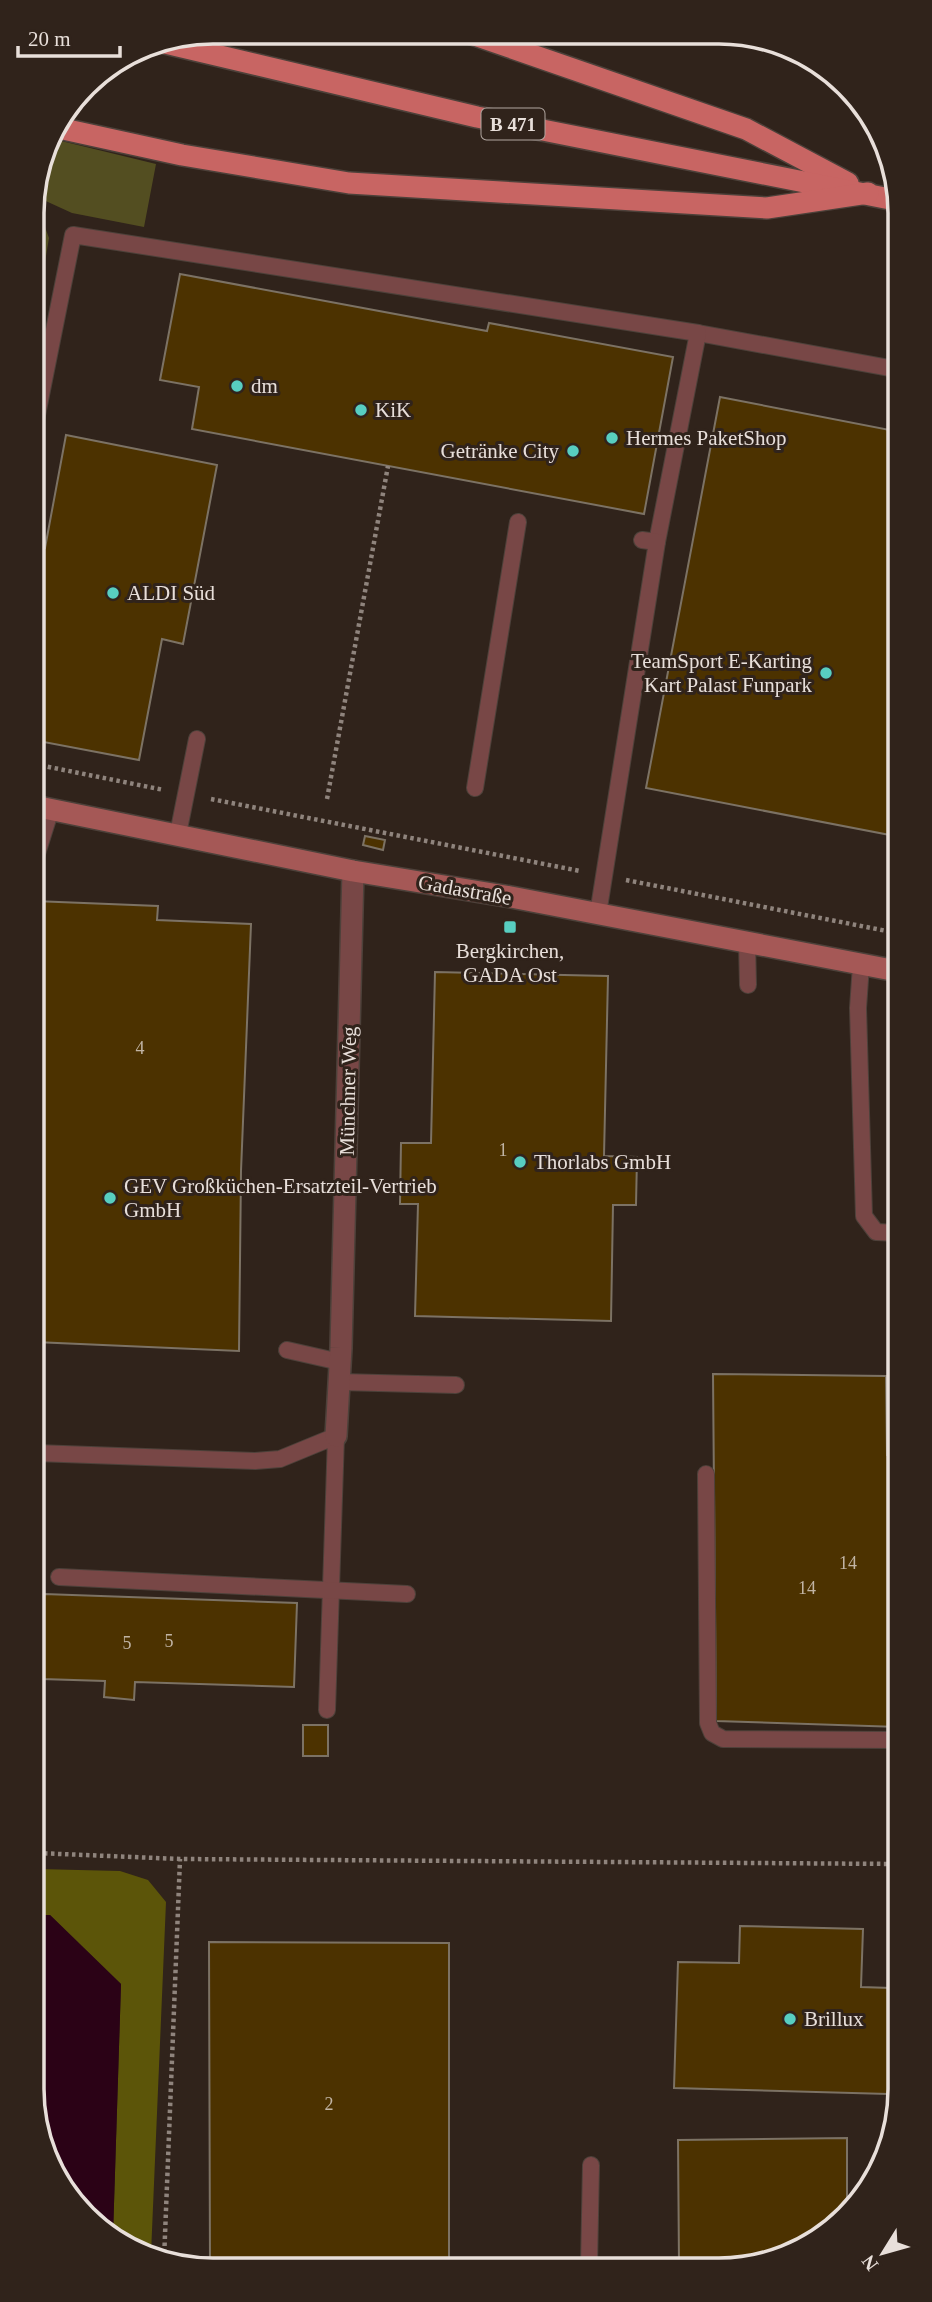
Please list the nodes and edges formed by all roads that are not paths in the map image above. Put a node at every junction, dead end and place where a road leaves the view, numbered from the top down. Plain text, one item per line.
1 (501, 44) edge
2 (182, 47) edge
3 (65, 129) edge
4 (868, 194) junction
5 (887, 198) edge
6 (698, 333) junction
7 (888, 368) edge
8 (44, 380) edge
9 (518, 522) dead end
10 (197, 739) dead end
11 (475, 788) dead end
12 (44, 807) edge
13 (178, 834) junction
14 (353, 871) junction
15 (598, 914) junction
16 (747, 942) junction
17 (861, 965) junction
18 (888, 970) edge
19 (748, 985) dead end
20 (888, 1233) edge
21 (287, 1350) dead end
22 (340, 1372) junction
23 (456, 1385) dead end
24 (336, 1436) junction
25 (44, 1453) edge
26 (706, 1474) dead end
27 (59, 1577) dead end
28 (331, 1591) junction
29 (407, 1594) dead end
30 (327, 1710) dead end
31 (888, 1740) edge
32 (592, 2165) dead end
33 (589, 2258) edge

1 - 4 main road
2 - 4 main road, B 471
3 - 4 main road
4 - 5 main road, B 471
6 - 7 lane
6 - 8 lane
6 - 15 lane
9 - 11 lane
10 - 13 lane
12 - 13 street, Gadastraße
13 - 14 street, Gadastraße
14 - 15 street, Gadastraße
14 - 22 street, Münchner Weg
15 - 16 street, Gadastraße
16 - 17 street, Gadastraße
16 - 19 lane
17 - 18 street, Gadastraße
17 - 20 lane
21 - 22 lane
22 - 23 lane
22 - 24 street, Münchner Weg
24 - 25 lane
24 - 28 lane
26 - 31 lane
27 - 28 lane
28 - 29 lane
28 - 30 lane
32 - 33 lane

